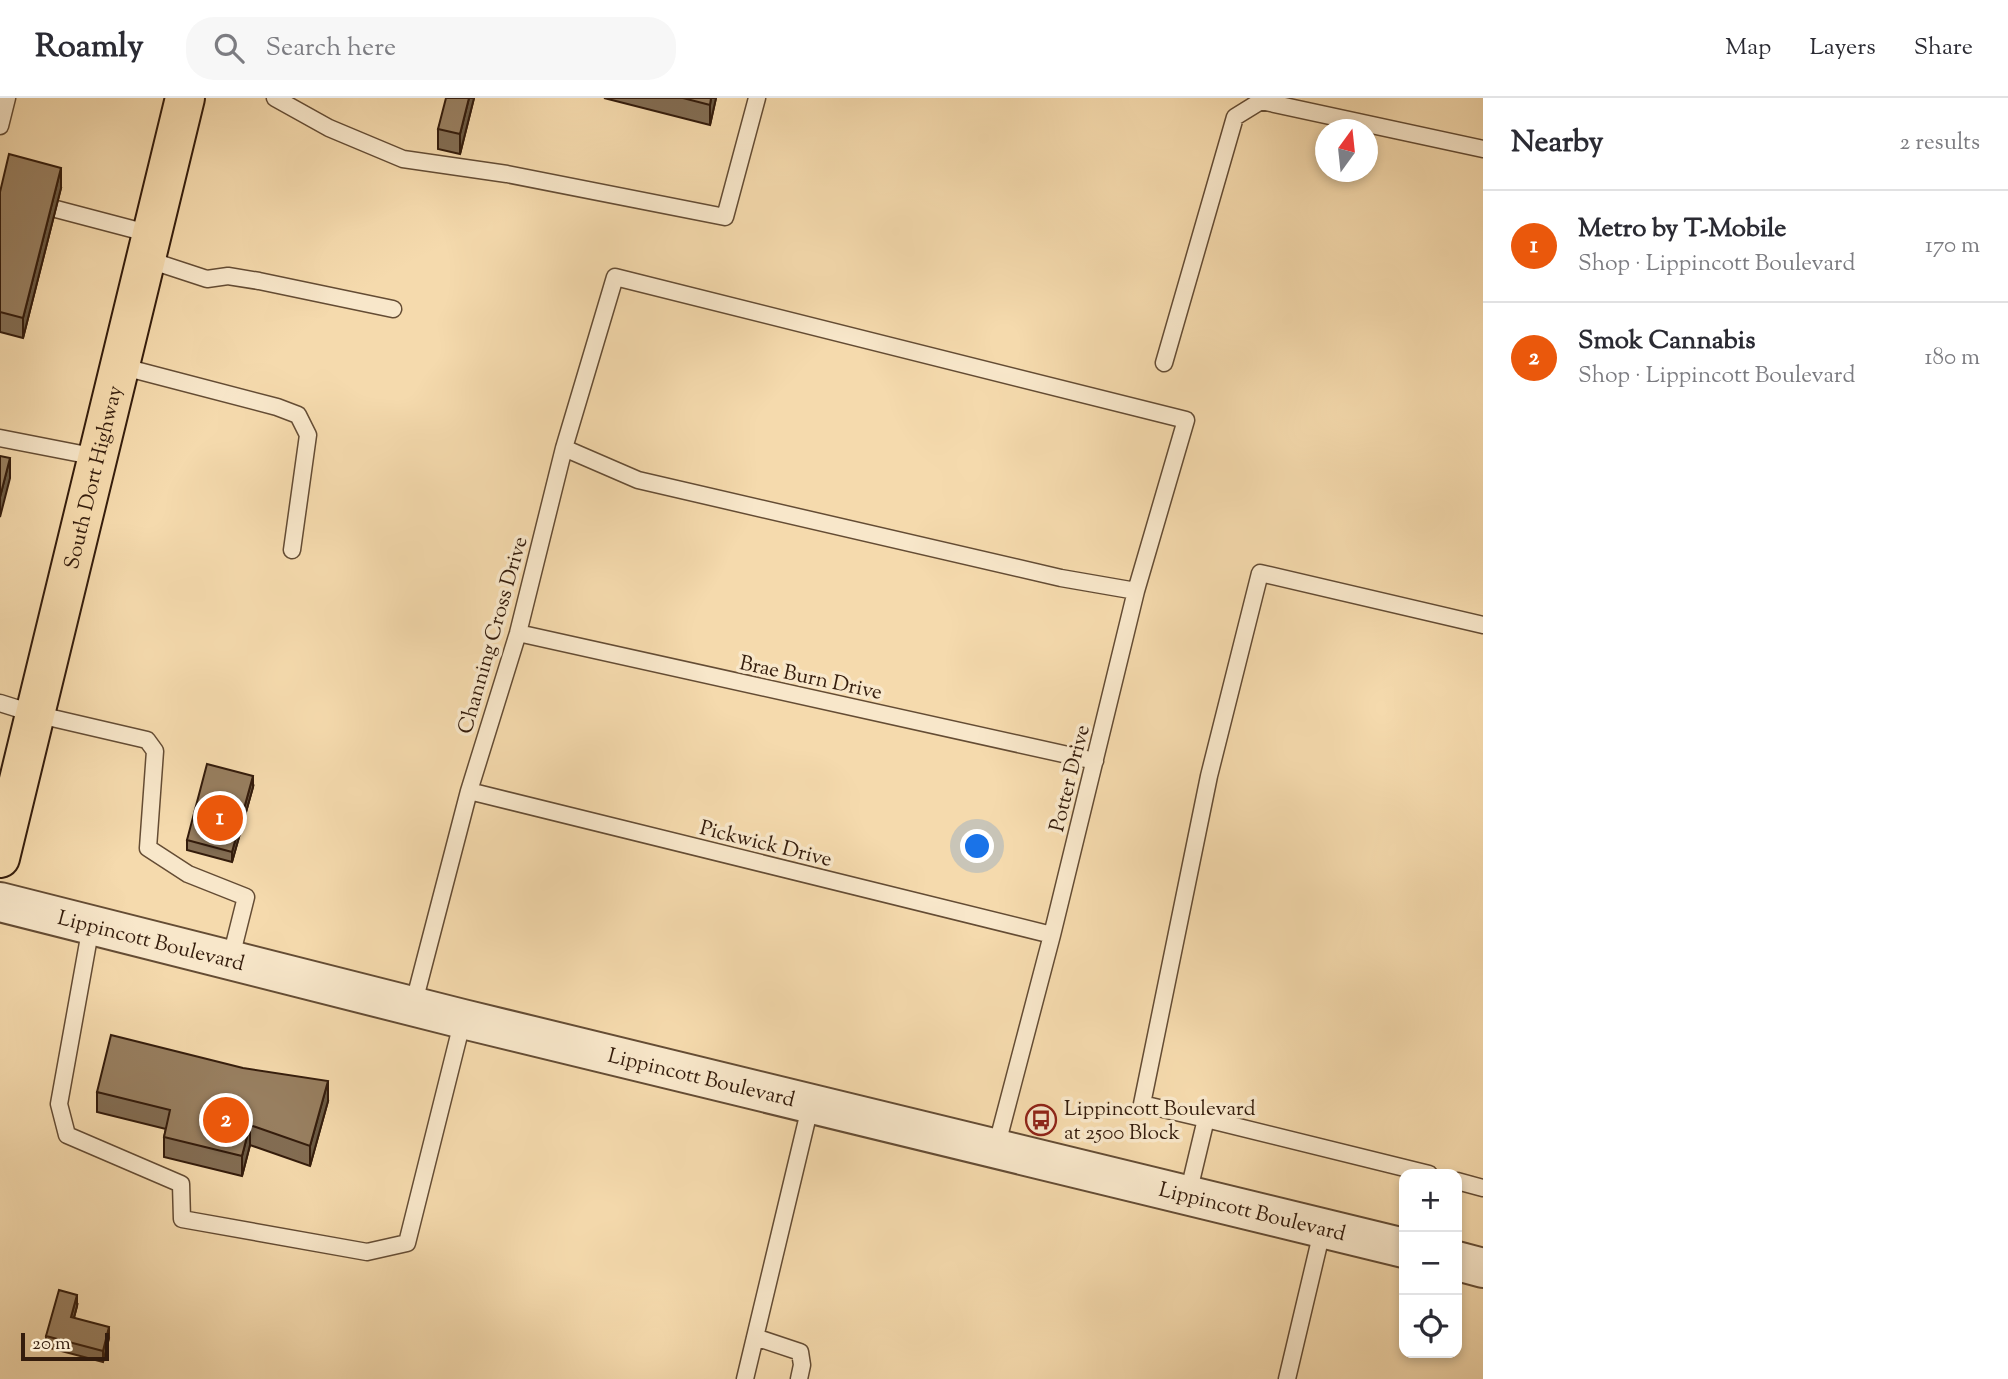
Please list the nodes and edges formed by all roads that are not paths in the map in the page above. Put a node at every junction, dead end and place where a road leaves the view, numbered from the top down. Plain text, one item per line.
1 (7, 98) edge
2 (185, 98) edge
3 (275, 98) edge
4 (757, 98) edge
5 (1261, 100) edge
6 (0, 126) edge
7 (1483, 149) edge
8 (55, 209) edge
9 (149, 247) junction
10 (393, 309) dead end
11 (1164, 363) dead end
12 (120, 366) junction
13 (1186, 420) joint
14 (0, 438) edge
15 (564, 448) junction
16 (97, 457) junction
17 (292, 550) dead end
18 (1136, 591) junction
19 (1483, 625) edge
20 (518, 634) junction
21 (17, 709) edge
22 (1095, 761) junction
23 (9, 783) edge
24 (469, 791) junction
25 (0, 858) edge
26 (0, 902) edge
27 (90, 926) junction
28 (1052, 935) junction
29 (230, 961) junction
30 (413, 1006) junction
31 (463, 1019) junction
32 (811, 1103) junction
33 (1206, 1119) junction
34 (996, 1148) junction
35 (1409, 1169) edge
36 (1462, 1182) edge
37 (1483, 1188) edge
38 (1188, 1194) junction
39 (1323, 1227) junction
40 (1399, 1247) edge
41 (1462, 1262) edge
42 (1483, 1268) edge
43 (755, 1337) junction
44 (746, 1379) edge
45 (799, 1379) edge
46 (1287, 1379) edge

1 - 6 lane
2 - 9 main road, South Dort Highway
3 - 4 lane
5 - 7 lane
5 - 11 lane
8 - 9 lane
9 - 10 lane
9 - 12 main road, South Dort Highway
12 - 16 main road, South Dort Highway
12 - 17 lane
13 - 15 lane, Channing Cross Drive
13 - 18 lane, Potter Drive
14 - 16 lane
15 - 18 lane
15 - 20 lane, Channing Cross Drive
16 - 21 main road, South Dort Highway
18 - 22 lane, Potter Drive
19 - 33 lane
20 - 22 lane, Brae Burn Drive
20 - 24 lane, Channing Cross Drive
21 - 23 main road, South Dort Highway
21 - 29 lane
22 - 28 lane, Potter Drive
23 - 25 main road, South Dort Highway
24 - 28 lane, Pickwick Drive
24 - 30 lane, Channing Cross Drive
26 - 27 street, Lippincott Boulevard
27 - 29 street, Lippincott Boulevard
27 - 31 lane
28 - 34 lane, Potter Drive
29 - 30 street, Lippincott Boulevard
30 - 31 street, Lippincott Boulevard
31 - 32 street, Lippincott Boulevard
32 - 34 street, Lippincott Boulevard
32 - 43 lane
33 - 35 lane
33 - 38 lane
34 - 38 street, Lippincott Boulevard
36 - 37 lane
38 - 39 street, Lippincott Boulevard
39 - 40 street, Lippincott Boulevard
39 - 46 lane
41 - 42 street
43 - 44 lane
43 - 45 lane

